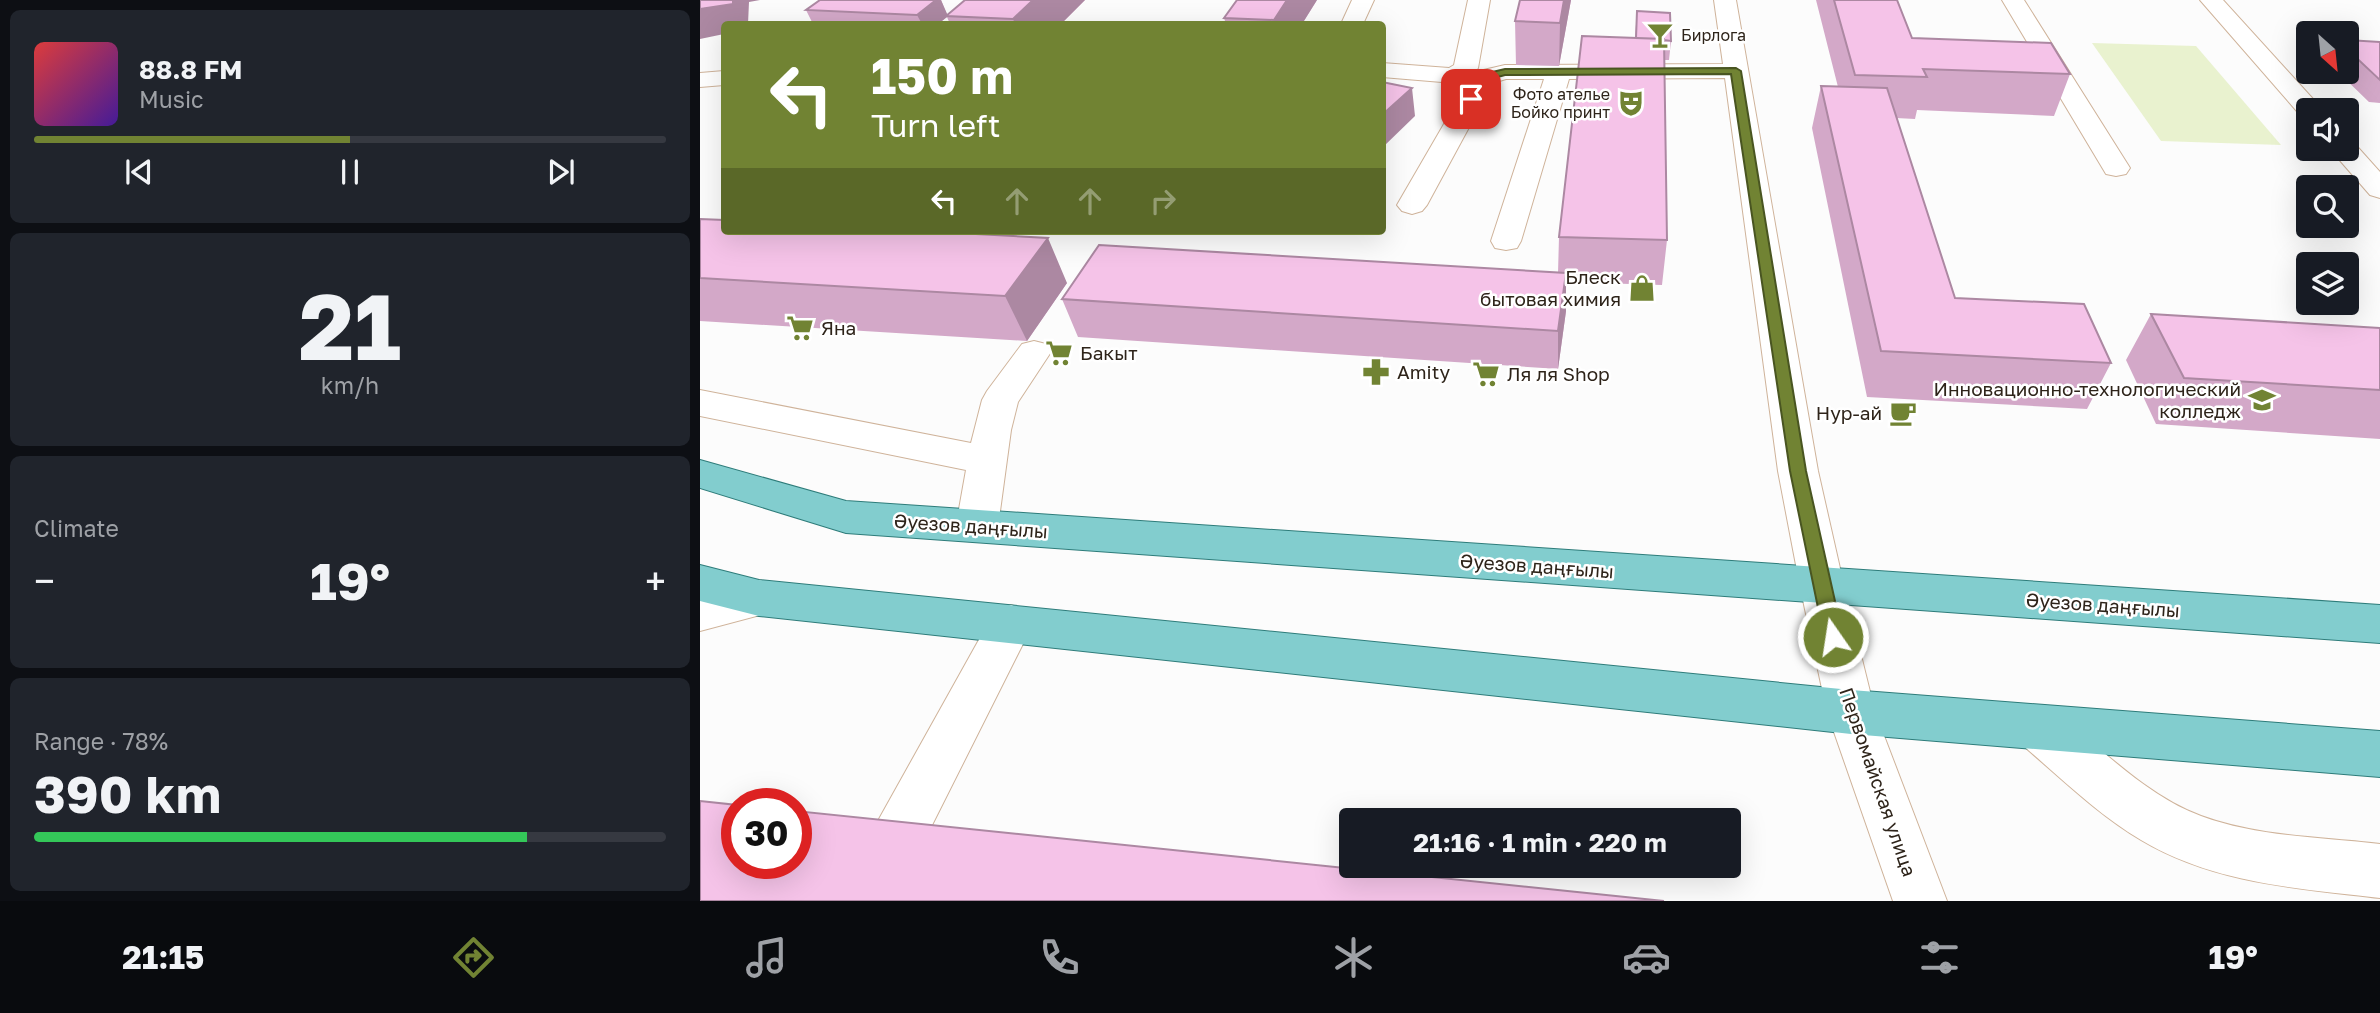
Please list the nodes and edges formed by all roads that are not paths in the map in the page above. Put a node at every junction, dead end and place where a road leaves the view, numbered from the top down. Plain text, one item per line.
1 (1363, 0) edge
2 (1479, 0) edge
3 (1725, 0) edge
4 (2013, 0) edge
5 (2211, 0) edge
6 (1353, 21) edge
7 (1386, 70) edge
8 (1736, 71) junction
9 (1559, 72) junction
10 (1454, 76) junction
11 (721, 78) edge
12 (1483, 78) junction
13 (700, 80) edge
14 (2299, 98) edge
15 (2355, 161) edge
16 (2116, 167) dead end
17 (2380, 189) edge
18 (1412, 205) dead end
19 (1506, 241) dead end
20 (1034, 352) dead end
21 (700, 403) edge
22 (987, 460) junction
23 (700, 474) edge
24 (977, 526) junction
25 (700, 583) edge
26 (1822, 586) junction
27 (759, 598) junction
28 (700, 613) edge
29 (1011, 624) junction
30 (2380, 624) edge
31 (1851, 712) junction
32 (2037, 727) junction
33 (2380, 754) edge
34 (898, 837) edge
35 (2380, 871) edge
36 (1920, 901) edge

1 - 6 street
2 - 10 street
3 - 8 street, Первомайская улица
4 - 16 street
5 - 14 street
7 - 10 street
8 - 9 street
8 - 26 street, Первомайская улица
9 - 12 street
9 - 19 street
10 - 12 street
11 - 13 street
12 - 18 street
15 - 17 street
20 - 22 street
21 - 22 street
22 - 24 street
23 - 24 main road, Әуезов даңғылы
24 - 26 main road, Әуезов даңғылы
25 - 27 main road
26 - 30 main road, Әуезов даңғылы
26 - 31 street, Первомайская улица
27 - 28 street
27 - 29 main road
29 - 31 main road
29 - 34 street
31 - 32 main road
31 - 36 street, Первомайская улица
32 - 33 main road
32 - 35 street

